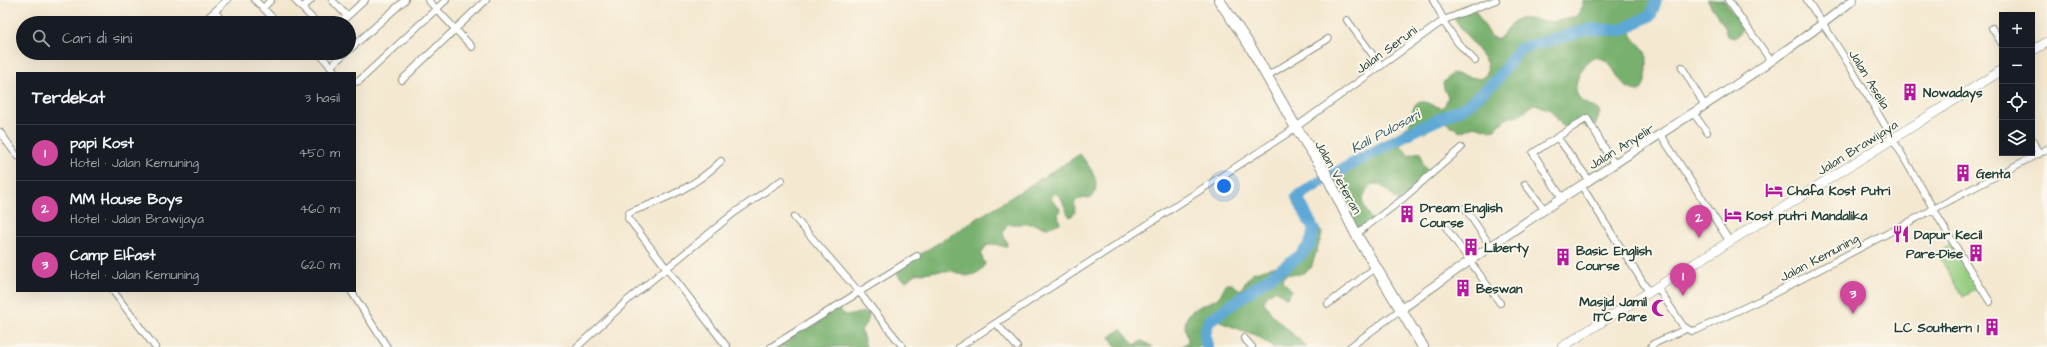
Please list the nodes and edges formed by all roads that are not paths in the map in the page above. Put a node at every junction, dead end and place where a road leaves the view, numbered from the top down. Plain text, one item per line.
1 (227, 0) edge
2 (255, 0) edge
3 (271, 0) edge
4 (295, 0) edge
5 (311, 0) edge
6 (332, 0) edge
7 (365, 0) edge
8 (405, 0) edge
9 (428, 0) edge
10 (446, 0) edge
11 (486, 0) edge
12 (1219, 0) edge
13 (1433, 0) edge
14 (1496, 0) edge
15 (1728, 0) edge
16 (1807, 0) edge
17 (1853, 0) edge
18 (263, 8) junction
19 (302, 8) junction
20 (436, 9) junction
21 (214, 11) junction
22 (209, 16) edge
23 (218, 16) edge
24 (272, 16) edge
25 (310, 16) edge
26 (347, 16) joint
27 (1347, 20) dead end
28 (1444, 20) junction
29 (1823, 24) junction
30 (1992, 28) dead end
31 (455, 29) junction
32 (1328, 39) dead end
33 (1999, 39) edge
34 (2047, 42) edge
35 (356, 44) edge
36 (472, 47) dead end
37 (2035, 49) edge
38 (324, 60) edge
39 (338, 60) edge
40 (1475, 61) dead end
41 (1771, 61) junction
42 (1381, 66) junction
43 (330, 67) junction
44 (1682, 67) dead end
45 (335, 72) edge
46 (1999, 72) edge
47 (1267, 76) junction
48 (402, 80) dead end
49 (356, 82) edge
50 (1705, 106) junction
51 (1694, 114) junction
52 (1295, 126) junction
53 (0, 132) edge
54 (1707, 132) dead end
55 (1661, 135) junction
56 (1557, 137) junction
57 (1894, 139) junction
58 (2035, 146) edge
59 (1461, 148) dead end
60 (2047, 149) edge
61 (2039, 154) junction
62 (16, 155) edge
63 (721, 161) dead end
64 (1614, 164) junction
65 (782, 180) dead end
66 (1589, 180) junction
67 (1525, 184) dead end
68 (1581, 185) junction
69 (1562, 198) junction
70 (1465, 208) dead end
71 (1545, 210) junction
72 (1933, 210) junction
73 (794, 218) dead end
74 (1447, 228) dead end
75 (1356, 234) junction
76 (1730, 242) junction
77 (1491, 247) junction
78 (917, 256) dead end
79 (1470, 261) junction
80 (1375, 268) junction
81 (667, 269) junction
82 (1653, 290) junction
83 (114, 292) edge
84 (352, 292) edge
85 (860, 292) junction
86 (1990, 302) dead end
87 (1500, 303) dead end
88 (1328, 304) dead end
89 (1400, 310) junction
90 (996, 323) junction
91 (1686, 330) junction
92 (1244, 338) dead end
93 (155, 347) edge
94 (387, 347) edge
95 (577, 347) edge
96 (727, 347) edge
97 (771, 347) edge
98 (903, 347) edge
99 (959, 347) edge
100 (1016, 347) edge
101 (1252, 347) edge
102 (1350, 347) edge
103 (1423, 347) edge
104 (1562, 347) edge
105 (1650, 347) edge

1 - 21 street
2 - 18 street
3 - 18 street
4 - 19 street
5 - 19 street
6 - 26 street
7 - 26 street
8 - 35 street
9 - 20 street
10 - 20 street
11 - 31 street
12 - 47 main road, Jalan Veteran
13 - 28 street
14 - 28 street, Jalan Seruni
15 - 41 street
16 - 29 street, Jalan Aselia
17 - 29 street, Jalan Anyelir
18 - 24 street
19 - 25 street
20 - 31 street
20 - 49 street
21 - 22 street
21 - 23 street
27 - 42 street
28 - 40 street
28 - 42 street, Jalan Seruni
29 - 41 street, Jalan Anyelir
29 - 57 street, Jalan Aselia
30 - 33 street
31 - 36 street
31 - 48 street
32 - 47 street
34 - 37 main road
38 - 43 street
39 - 43 street
41 - 50 street, Jalan Anyelir
42 - 52 street, Jalan Seruni
43 - 45 street
44 - 50 street
46 - 57 main road, Jalan Brawijaya
47 - 52 main road, Jalan Veteran
50 - 51 street, Jalan Anyelir
51 - 54 street
51 - 55 street, Jalan Anyelir
52 - 75 main road, Jalan Veteran
52 - 90 street, Jalan Seruni
53 - 62 street
55 - 64 street, Jalan Anyelir
55 - 76 street
56 - 64 street
56 - 66 street
56 - 69 street
57 - 72 street, Jalan Aselia
57 - 76 main road, Jalan Brawijaya
58 - 61 street
59 - 75 street
60 - 61 street, Jalan Kemuning
61 - 72 street, Jalan Kemuning
63 - 81 street
64 - 66 street, Jalan Anyelir
65 - 81 street
66 - 68 street, Jalan Anyelir
67 - 71 street
68 - 69 street, Jalan Anyelir
68 - 82 street
69 - 71 street, Jalan Anyelir
70 - 77 street
71 - 77 street, Jalan Anyelir
72 - 86 street, Jalan Aselia
72 - 91 street, Jalan Kemuning
73 - 85 street
74 - 79 street
75 - 80 main road, Jalan Veteran
76 - 82 main road, Jalan Brawijaya
77 - 79 street, Jalan Anyelir
78 - 85 street
79 - 87 street
79 - 89 street, Jalan Anyelir
80 - 88 street
80 - 89 main road, Jalan Veteran
81 - 95 street
81 - 96 street
82 - 91 street
82 - 104 main road, Jalan Brawijaya
83 - 93 street
84 - 94 street
85 - 97 street
85 - 98 street
89 - 102 street
89 - 103 main road, Jalan Veteran
90 - 99 street, Jalan Seruni
90 - 100 street
91 - 105 street, Jalan Kemuning
92 - 101 street

